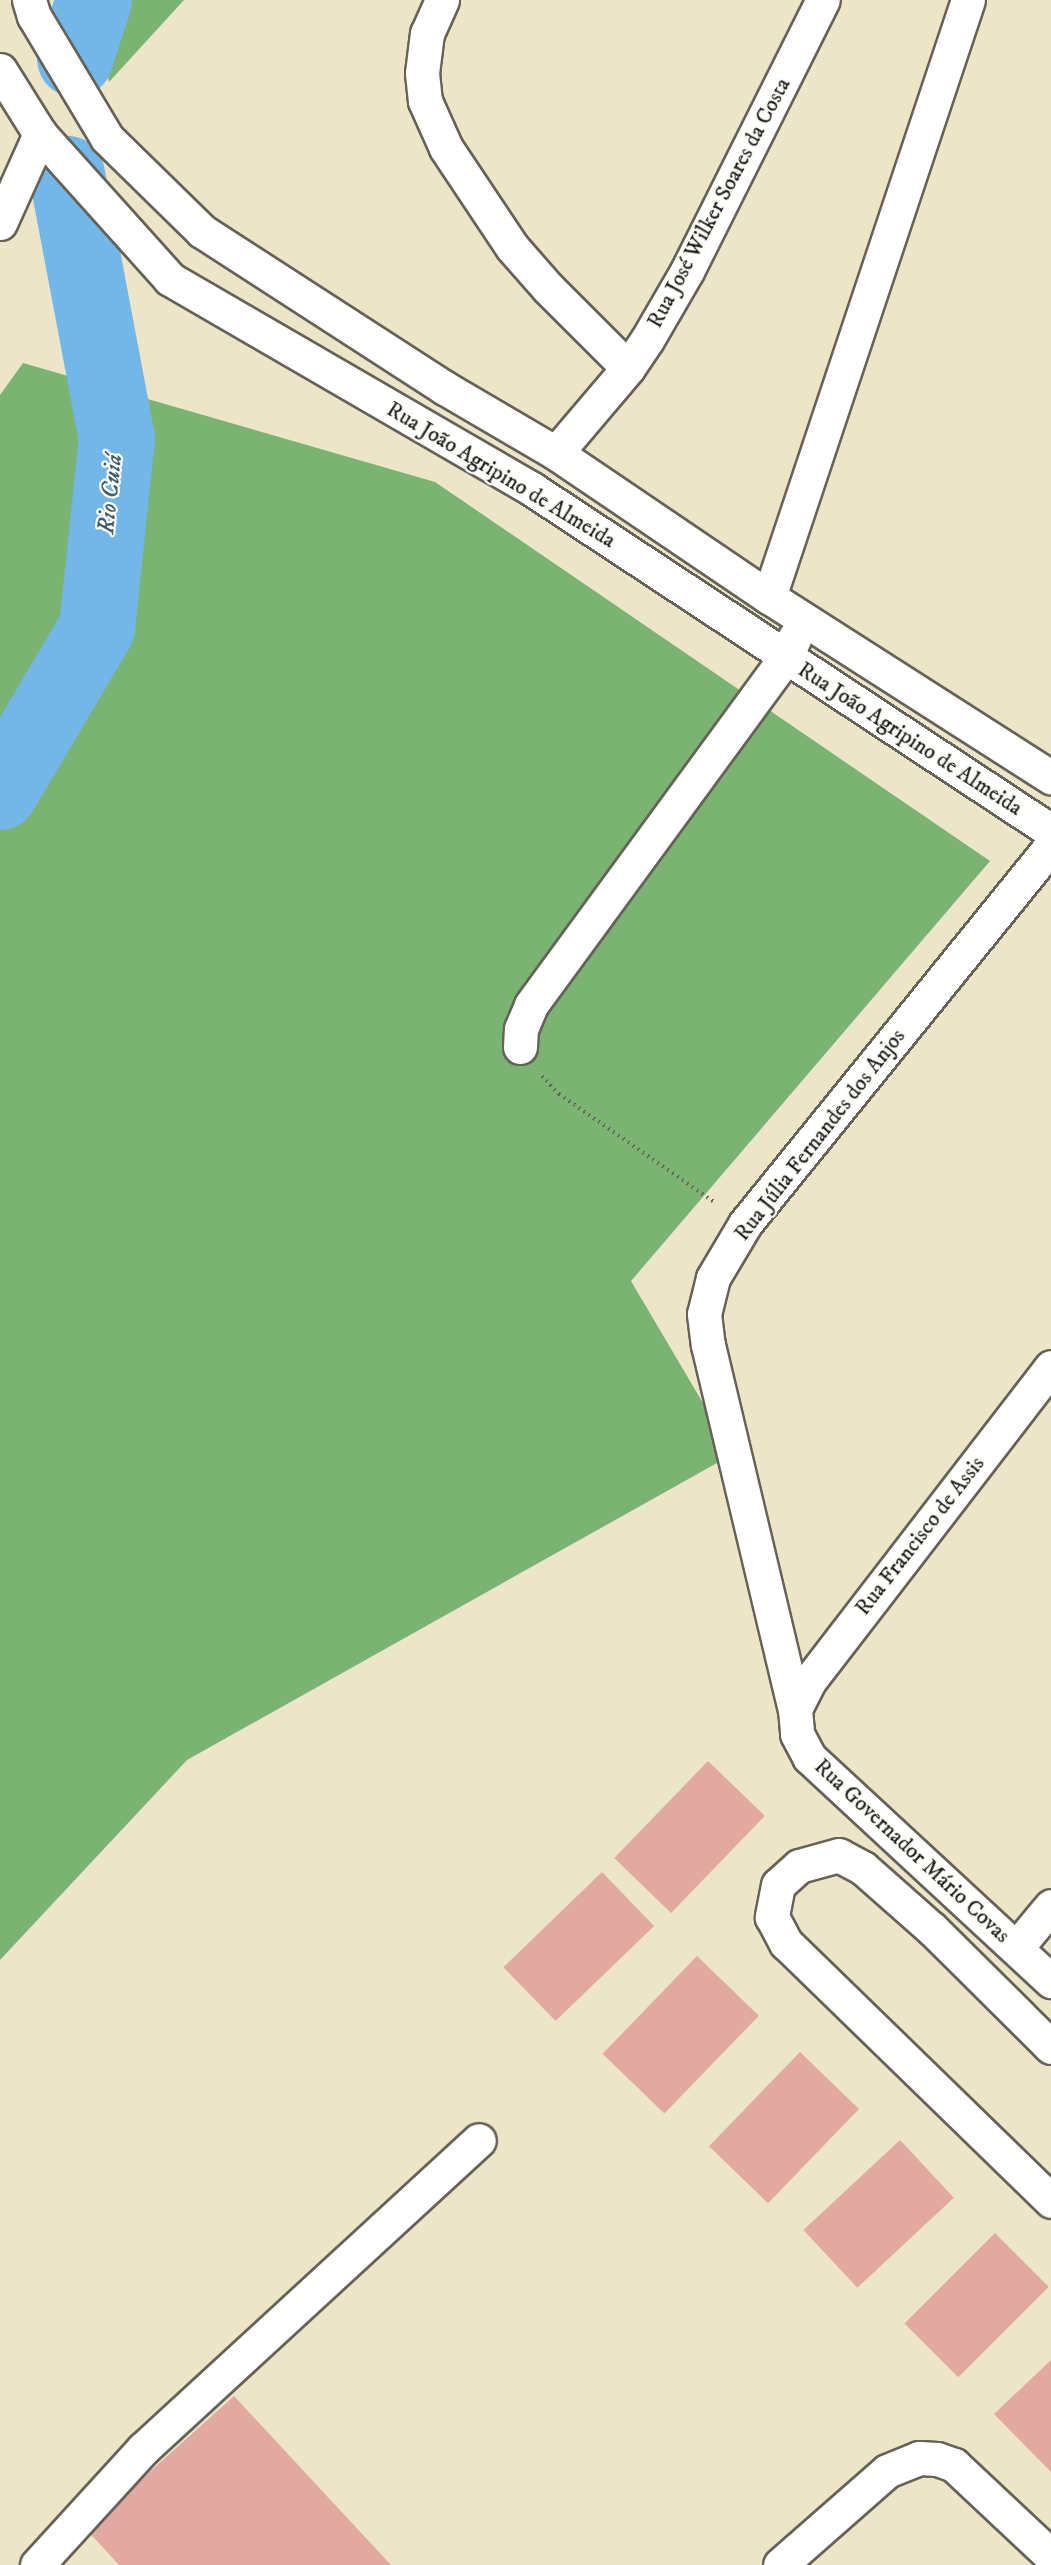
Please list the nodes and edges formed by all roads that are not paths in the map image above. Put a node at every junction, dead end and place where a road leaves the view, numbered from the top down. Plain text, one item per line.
1 (29, 0) edge
2 (442, 0) edge
3 (823, 0) edge
4 (968, 0) edge
5 (0, 70) edge
6 (40, 134) junction
7 (0, 223) edge
8 (628, 368) junction
9 (556, 453) junction
10 (770, 597) junction
11 (803, 619) junction
12 (786, 657) junction
13 (1050, 774) edge
14 (1051, 831) edge
15 (1051, 846) edge
16 (520, 1047) road end
17 (1051, 1367) edge
18 (795, 1709) junction
19 (1051, 1906) edge
20 (1017, 1947) junction
21 (1051, 1981) edge
22 (1051, 2047) edge
23 (479, 2140) dead end
24 (1051, 2201) edge
25 (1051, 2556) edge
26 (37, 2565) edge
27 (780, 2565) edge

1 - 9 street, Rua João Agripino de Almeida
2 - 8 street
3 - 8 street, Rua José Wilker Soares da Costa
4 - 10 street
5 - 6 street, Rua João Agripino de Almeida
6 - 7 street
6 - 12 street, Rua João Agripino de Almeida
8 - 9 street, Rua José Wilker Soares da Costa
9 - 10 street, Rua João Agripino de Almeida
10 - 11 street, Rua João Agripino de Almeida
11 - 12 street
11 - 13 street, Rua João Agripino de Almeida
12 - 14 street, Rua João Agripino de Almeida
12 - 16 street
15 - 18 street, Rua Júlia Fernandes dos Anjos
17 - 18 street, Rua Francisco de Assis
18 - 20 street, Rua Governador Mário Covas
19 - 20 street
20 - 21 street, Rua Governador Mário Covas
22 - 24 street
23 - 26 street
25 - 27 street

